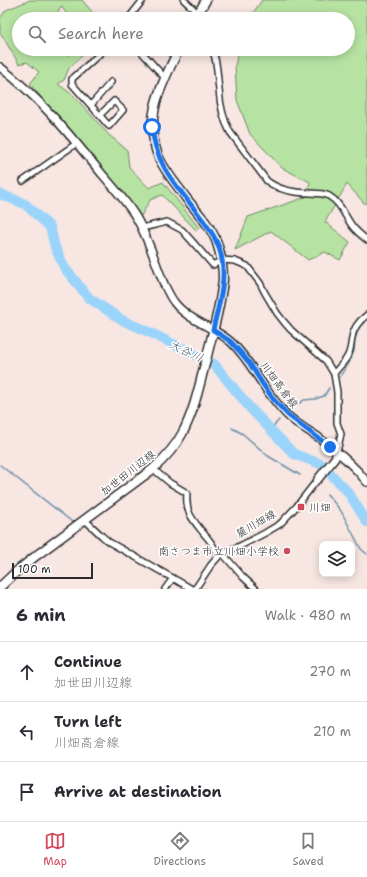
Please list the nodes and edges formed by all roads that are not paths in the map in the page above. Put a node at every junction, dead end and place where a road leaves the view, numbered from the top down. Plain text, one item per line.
1 (143, 0) edge
2 (184, 0) edge
3 (206, 0) edge
4 (134, 12) edge
5 (194, 12) edge
6 (199, 12) edge
7 (97, 56) edge
8 (145, 56) edge
9 (176, 56) edge
10 (216, 56) edge
11 (0, 67) edge
12 (165, 78) junction
13 (111, 82) dead end
14 (91, 105) junction
15 (100, 115) junction
16 (77, 142) junction
17 (23, 181) dead end
18 (142, 228) junction
19 (367, 240) edge
20 (222, 260) junction
21 (367, 315) edge
22 (212, 333) junction
23 (334, 374) junction
24 (336, 455) junction
25 (153, 469) junction
26 (318, 479) joint
27 (367, 482) edge
28 (85, 520) junction
29 (221, 555) junction
30 (173, 578) junction
31 (0, 587) edge
32 (165, 589) edge
33 (193, 589) edge
34 (256, 589) edge

1 - 4 street
2 - 5 street
3 - 6 main road
7 - 14 street
8 - 12 street
9 - 12 main road, 加世田川辺線
10 - 19 street
11 - 16 street, 川畑高倉線
12 - 20 main road, 加世田川辺線
13 - 14 street
14 - 15 street
15 - 15 street
16 - 17 street
16 - 18 street, 川畑高倉線
18 - 20 street
18 - 22 street, 川畑高倉線
20 - 22 main road, 加世田川辺線
20 - 23 street
21 - 23 street
22 - 24 street, 川畑高倉線
22 - 25 main road, 加世田川辺線
23 - 24 street
24 - 26 street, 麓川畑線
24 - 27 street, 川畑高倉線
25 - 28 main road, 加世田川辺線
25 - 29 street
26 - 29 street, 麓川畑線
28 - 30 street
28 - 31 main road, 加世田川辺線
29 - 33 street, 麓川畑線
29 - 34 street
30 - 32 street
30 - 33 street

